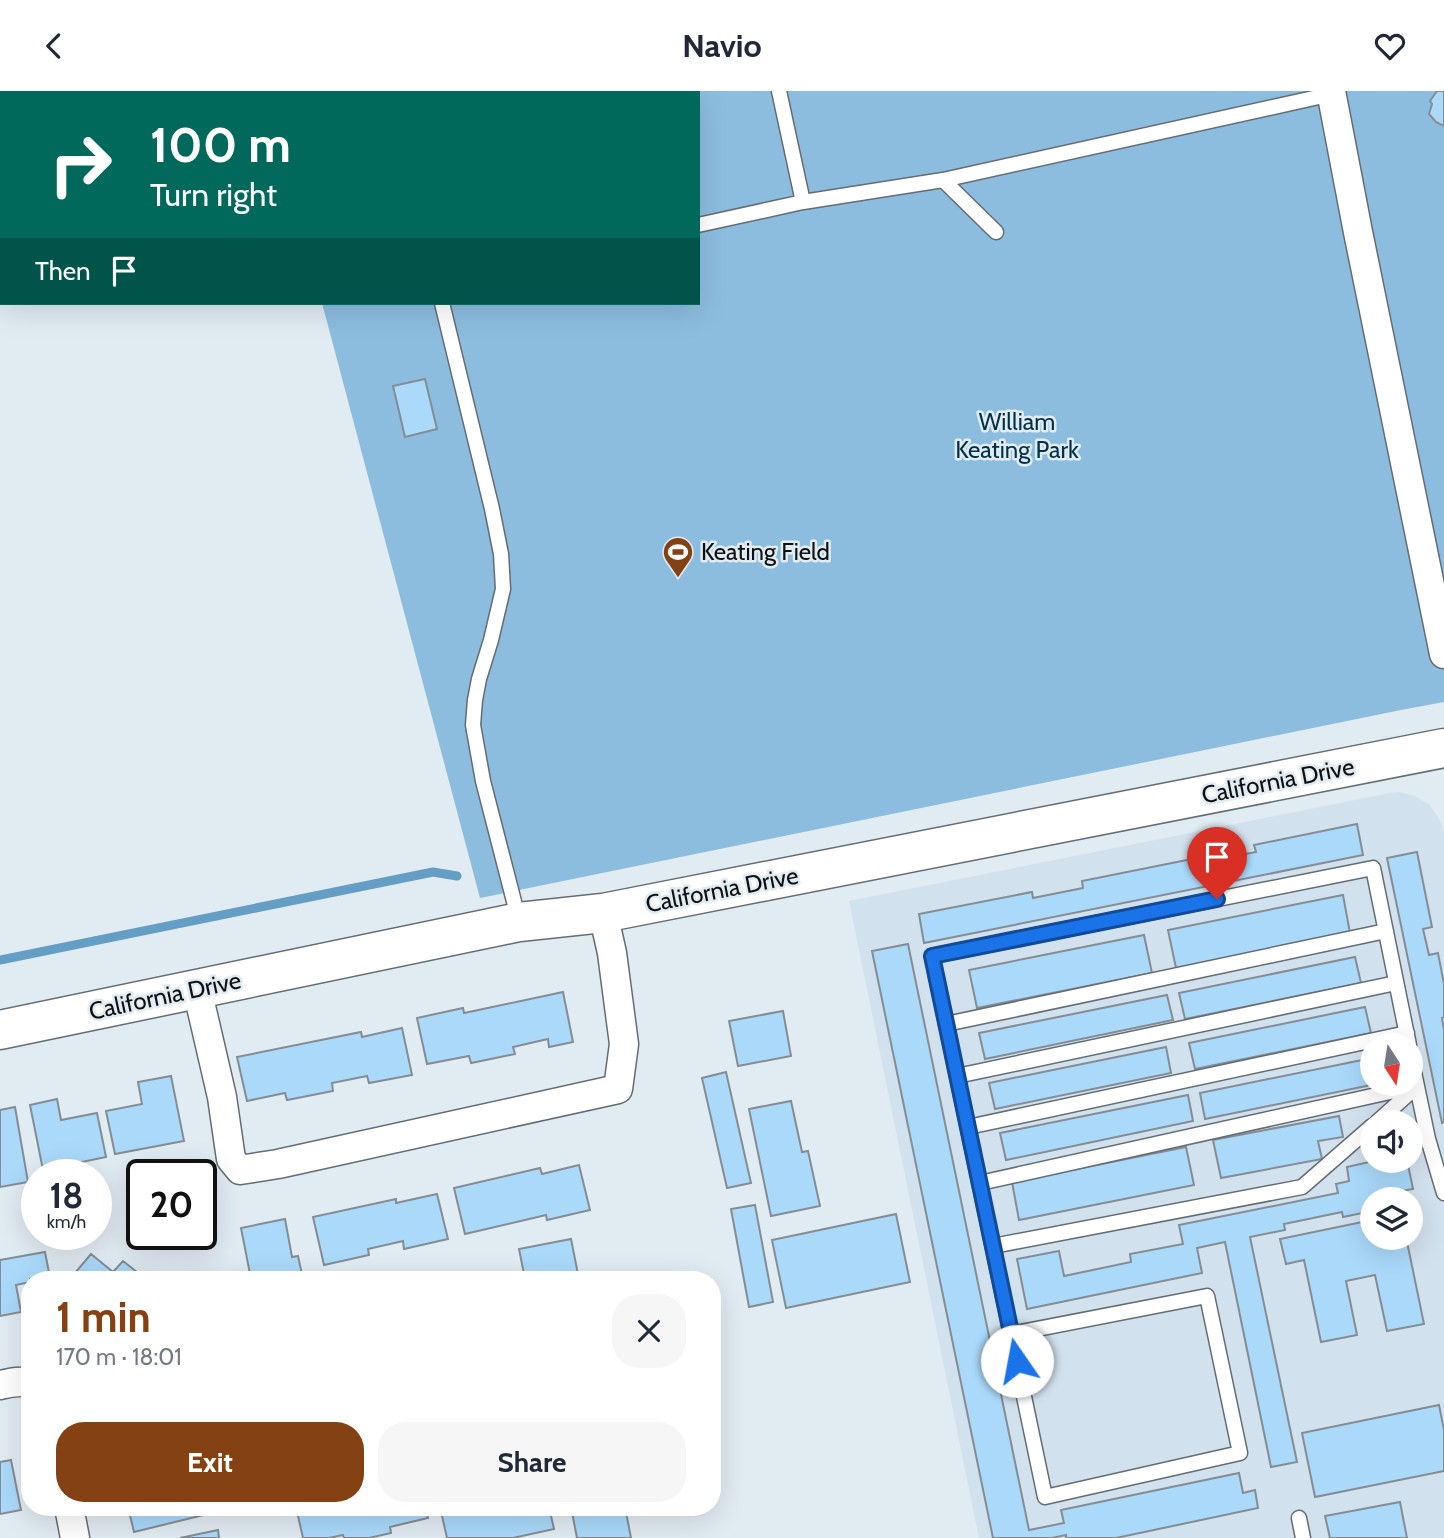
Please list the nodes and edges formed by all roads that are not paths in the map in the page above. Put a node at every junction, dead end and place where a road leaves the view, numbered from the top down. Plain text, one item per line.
1 (779, 91) edge
2 (1331, 92) edge
3 (943, 180) junction
4 (803, 202) junction
5 (700, 225) edge
6 (996, 232) dead end
7 (442, 305) edge
8 (1444, 654) edge
9 (1444, 748) edge
10 (603, 913) junction
11 (519, 922) junction
12 (1386, 931) junction
13 (1396, 983) junction
14 (197, 989) junction
15 (946, 1024) junction
16 (0, 1030) edge
17 (1407, 1033) edge
18 (1360, 1048) edge
19 (957, 1076) junction
20 (1372, 1096) edge
21 (1406, 1096) edge
22 (1419, 1096) edge
23 (1390, 1110) edge
24 (968, 1126) junction
25 (1360, 1136) edge
26 (980, 1183) junction
27 (1444, 1193) edge
28 (993, 1246) junction
29 (1011, 1334) junction
30 (21, 1381) edge
31 (0, 1385) edge
32 (71, 1516) edge
33 (1299, 1518) dead end
34 (75, 1538) edge
35 (1303, 1538) edge

1 - 4 lane
2 - 3 lane
2 - 8 street
3 - 4 lane
3 - 6 lane
4 - 5 lane
7 - 11 lane
9 - 10 street, California Drive
10 - 11 street, California Drive
10 - 14 street
11 - 14 street, California Drive
12 - 13 lane
12 - 15 lane
12 - 15 lane
13 - 17 lane
13 - 19 lane
14 - 16 street, California Drive
15 - 19 lane
18 - 24 lane
19 - 24 lane
20 - 26 lane
21 - 23 lane
22 - 27 lane
24 - 26 lane
25 - 28 lane
26 - 28 lane
28 - 29 lane
29 - 29 lane
30 - 31 street
32 - 34 street
33 - 35 lane

